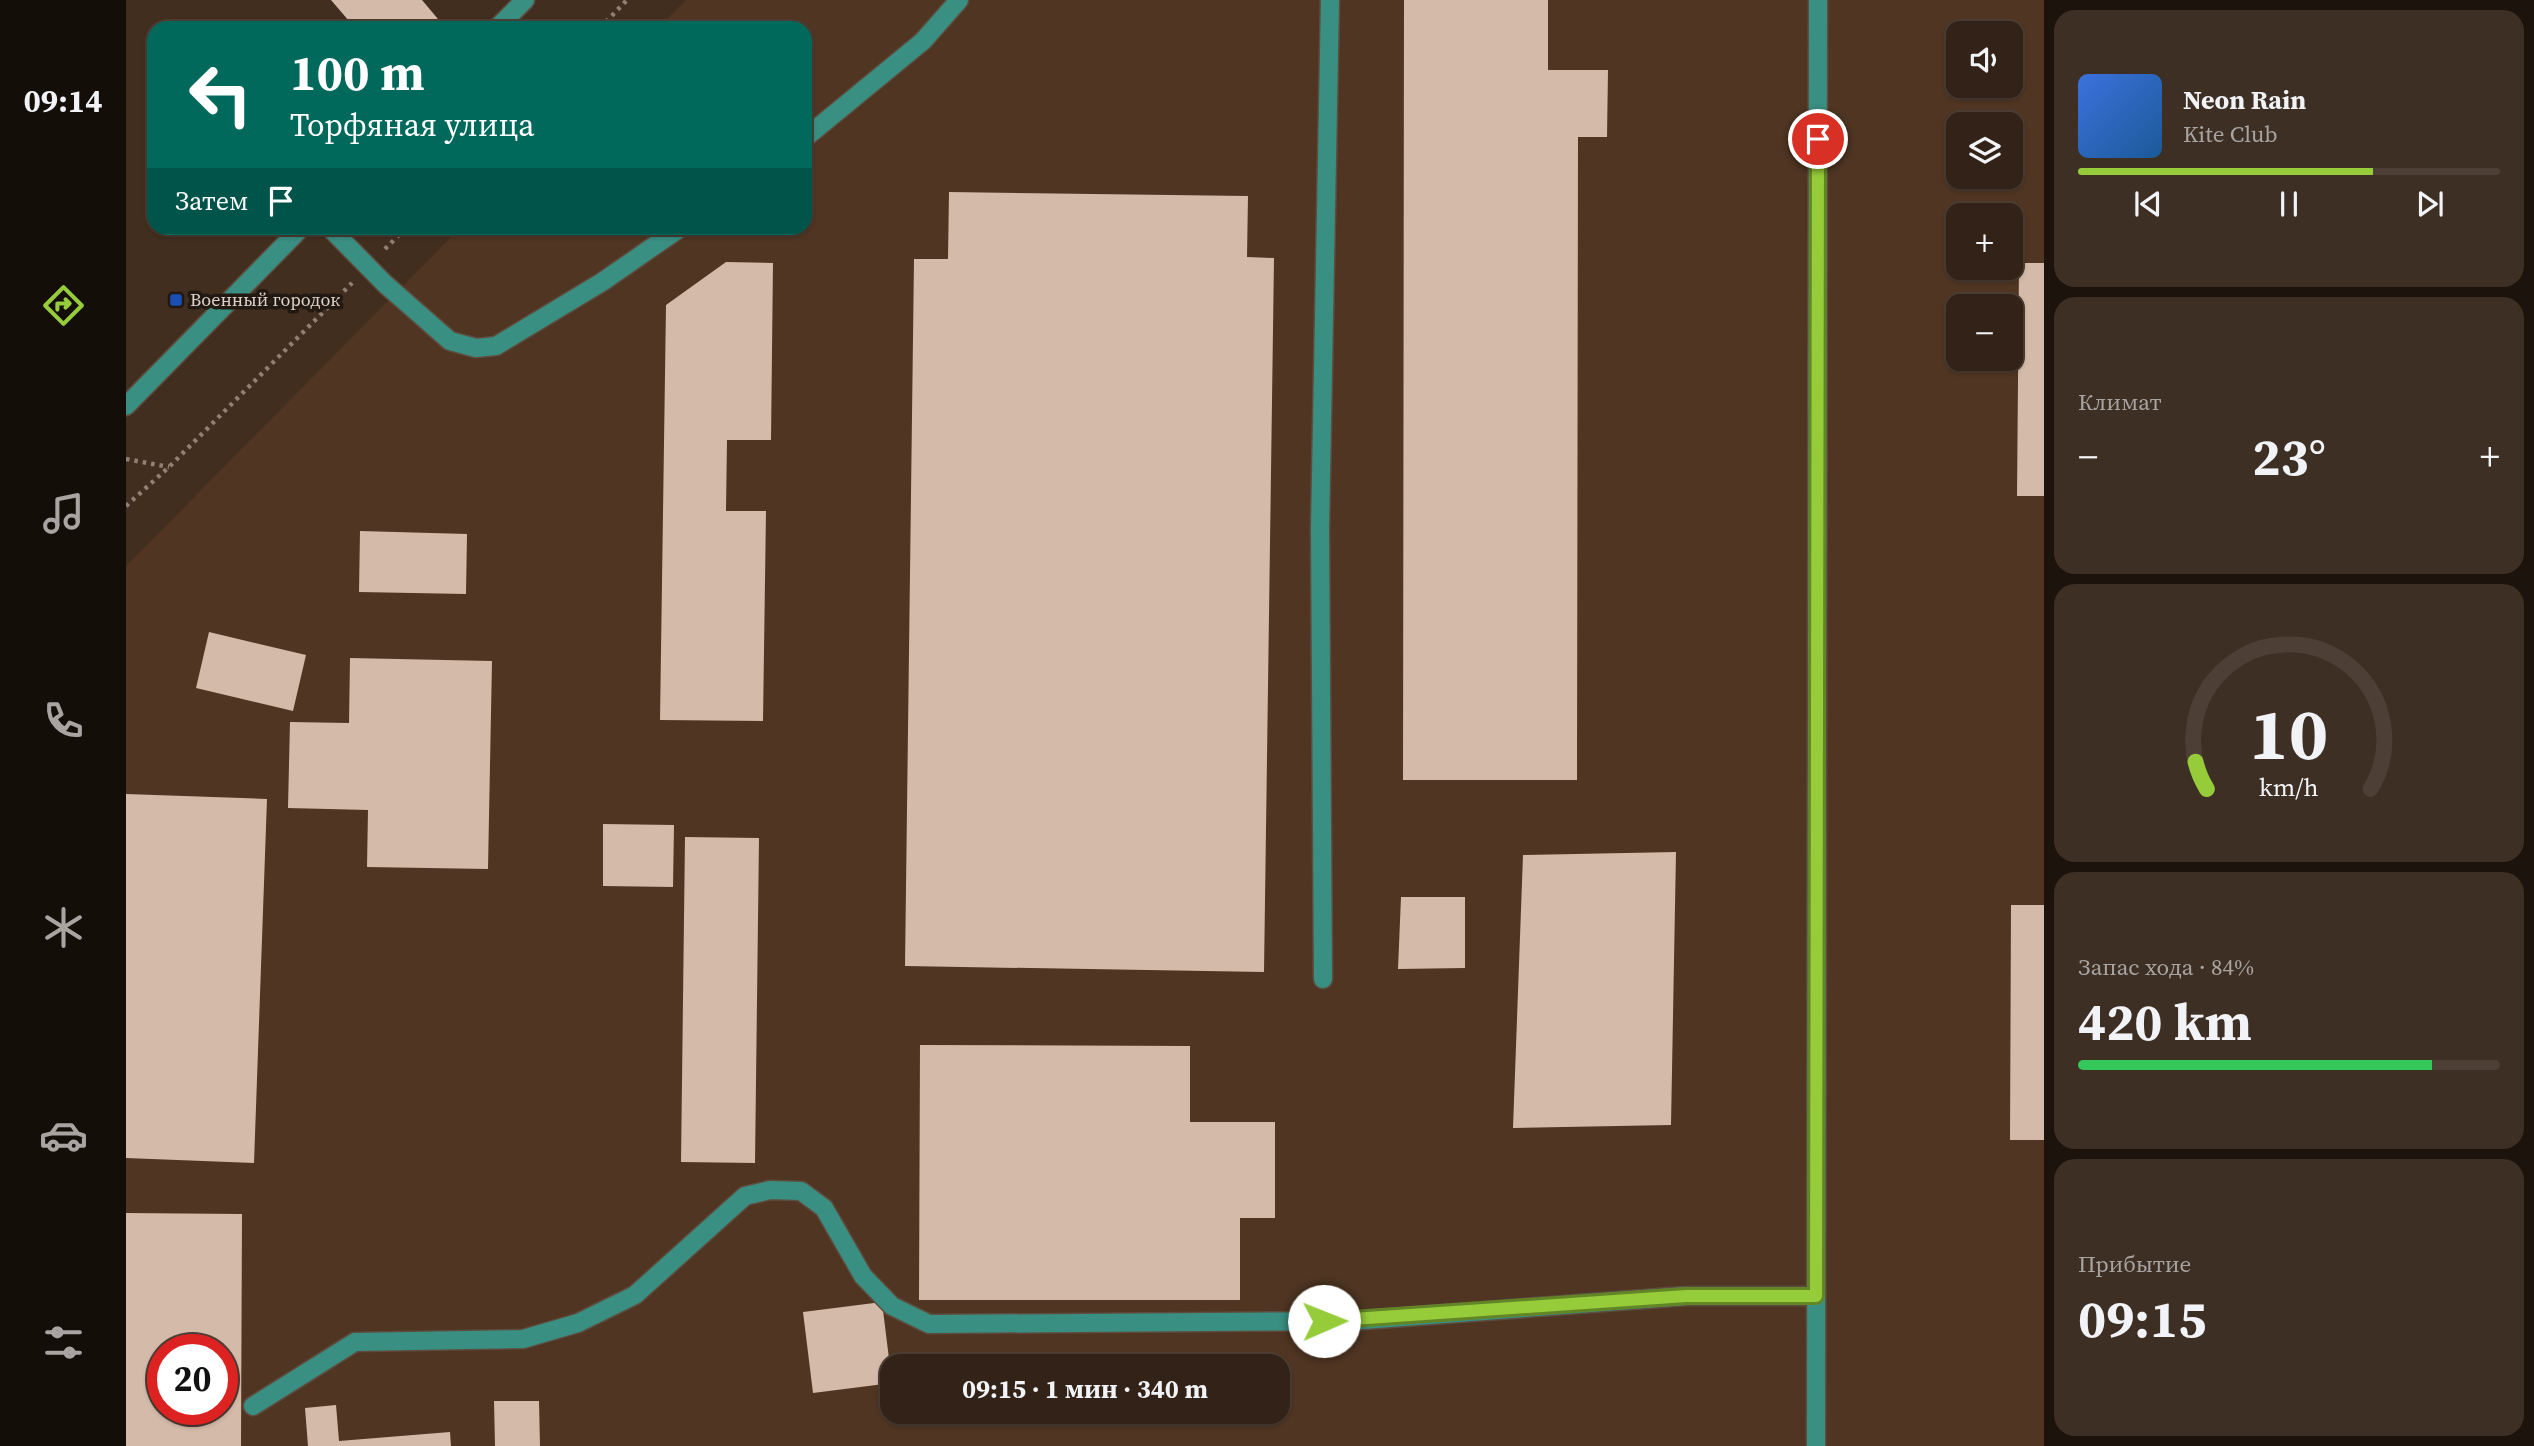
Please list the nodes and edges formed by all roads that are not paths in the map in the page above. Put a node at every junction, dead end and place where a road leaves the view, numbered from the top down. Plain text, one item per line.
1 (525, 0) edge
2 (959, 0) edge
3 (1330, 0) edge
4 (1818, 0) edge
5 (504, 21) edge
6 (812, 132) edge
7 (294, 235) edge
8 (337, 235) edge
9 (670, 235) edge
10 (126, 406) edge
11 (1322, 979) dead end
12 (1816, 1296) junction
13 (253, 1406) dead end
14 (1816, 1446) edge

1 - 5 street
2 - 6 street
3 - 11 street
4 - 12 street
7 - 10 street
8 - 9 street
12 - 13 street
12 - 14 street

